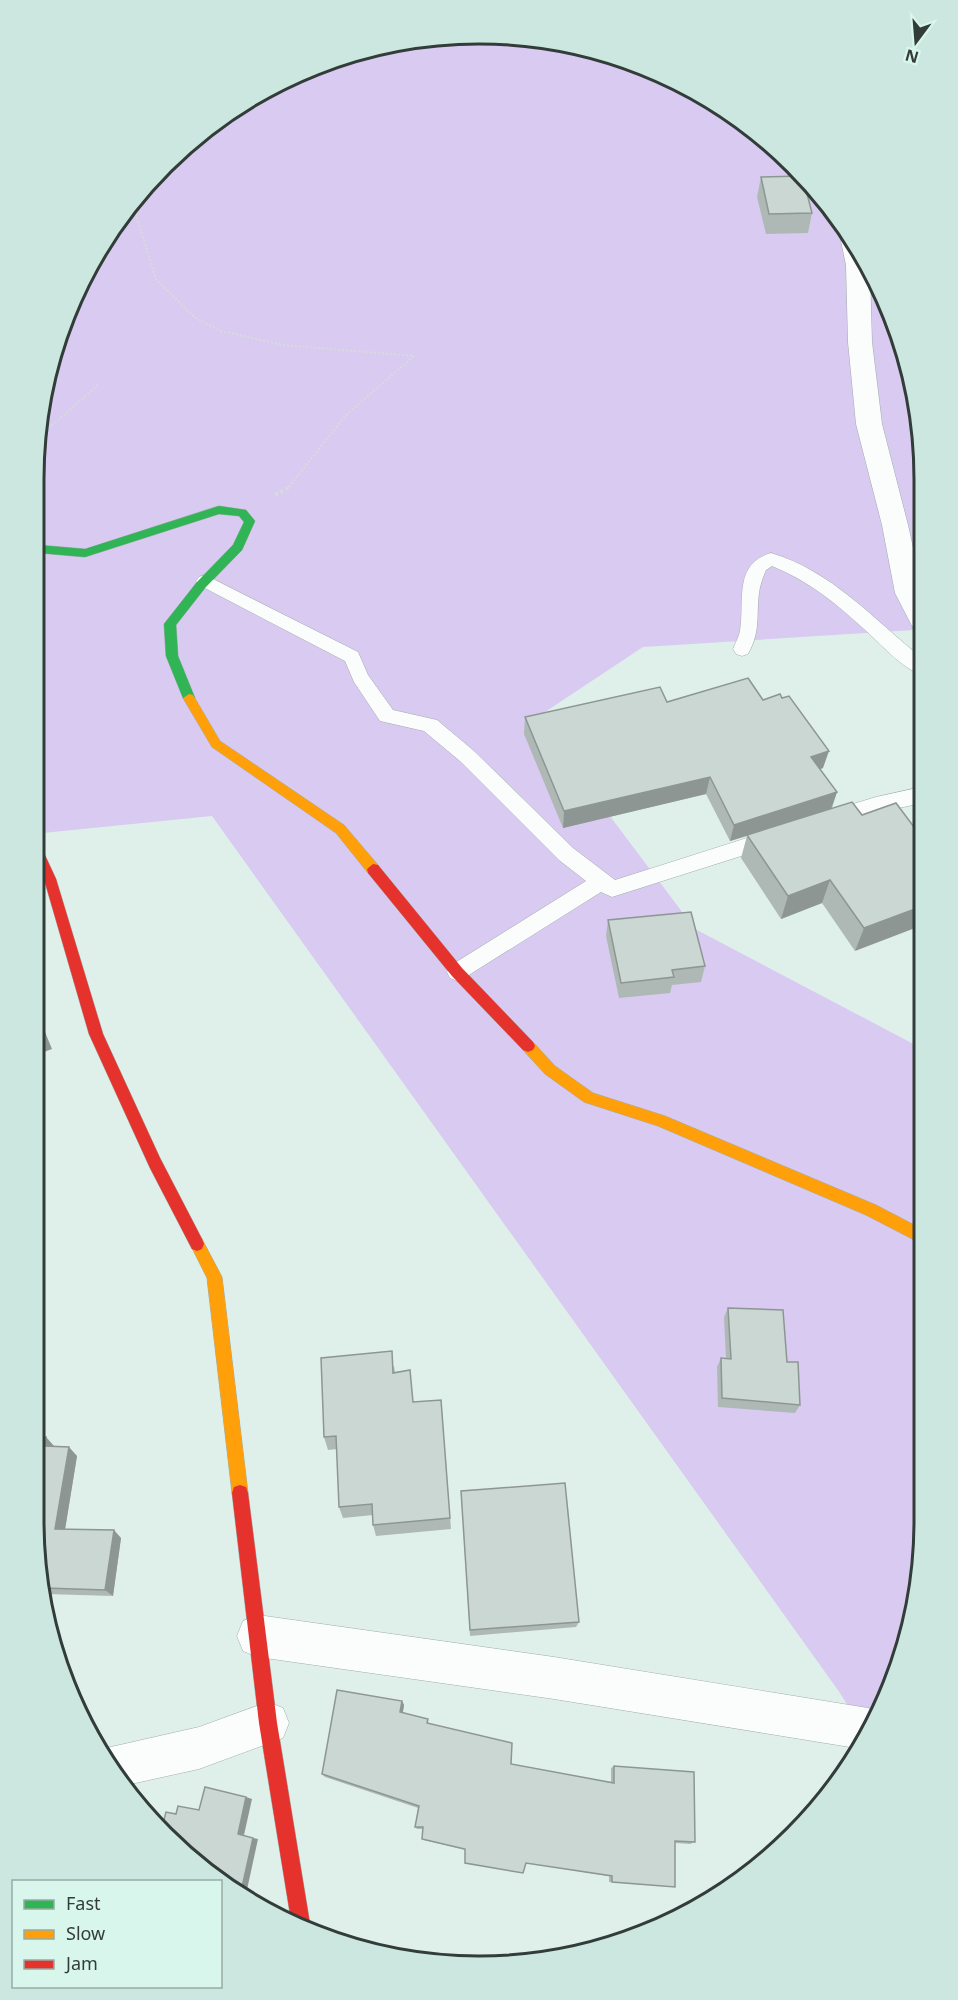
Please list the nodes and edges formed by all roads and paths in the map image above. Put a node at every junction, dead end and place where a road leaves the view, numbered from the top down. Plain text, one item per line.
1 (135, 212) edge
2 (858, 264) edge
3 (99, 384) dead end
4 (46, 431) edge
5 (242, 513) junction
6 (44, 550) edge
7 (205, 581) junction
8 (914, 603) edge
9 (742, 649) dead end
10 (914, 661) edge
11 (914, 797) edge
12 (810, 826) edge
13 (788, 833) edge
14 (44, 866) edge
15 (602, 881) junction
16 (457, 972) junction
17 (914, 1233) edge
18 (258, 1636) junction
19 (268, 1723) junction
20 (862, 1728) edge
21 (119, 1766) edge
22 (300, 1918) edge

1 - 5 path
2 - 8 street
3 - 4 path
5 - 6 street
5 - 7 street
7 - 15 lane
7 - 16 street
9 - 10 lane
11 - 12 lane
13 - 15 lane
14 - 18 street
15 - 16 lane
16 - 17 street
18 - 19 street
18 - 20 street
19 - 21 street
19 - 22 street

